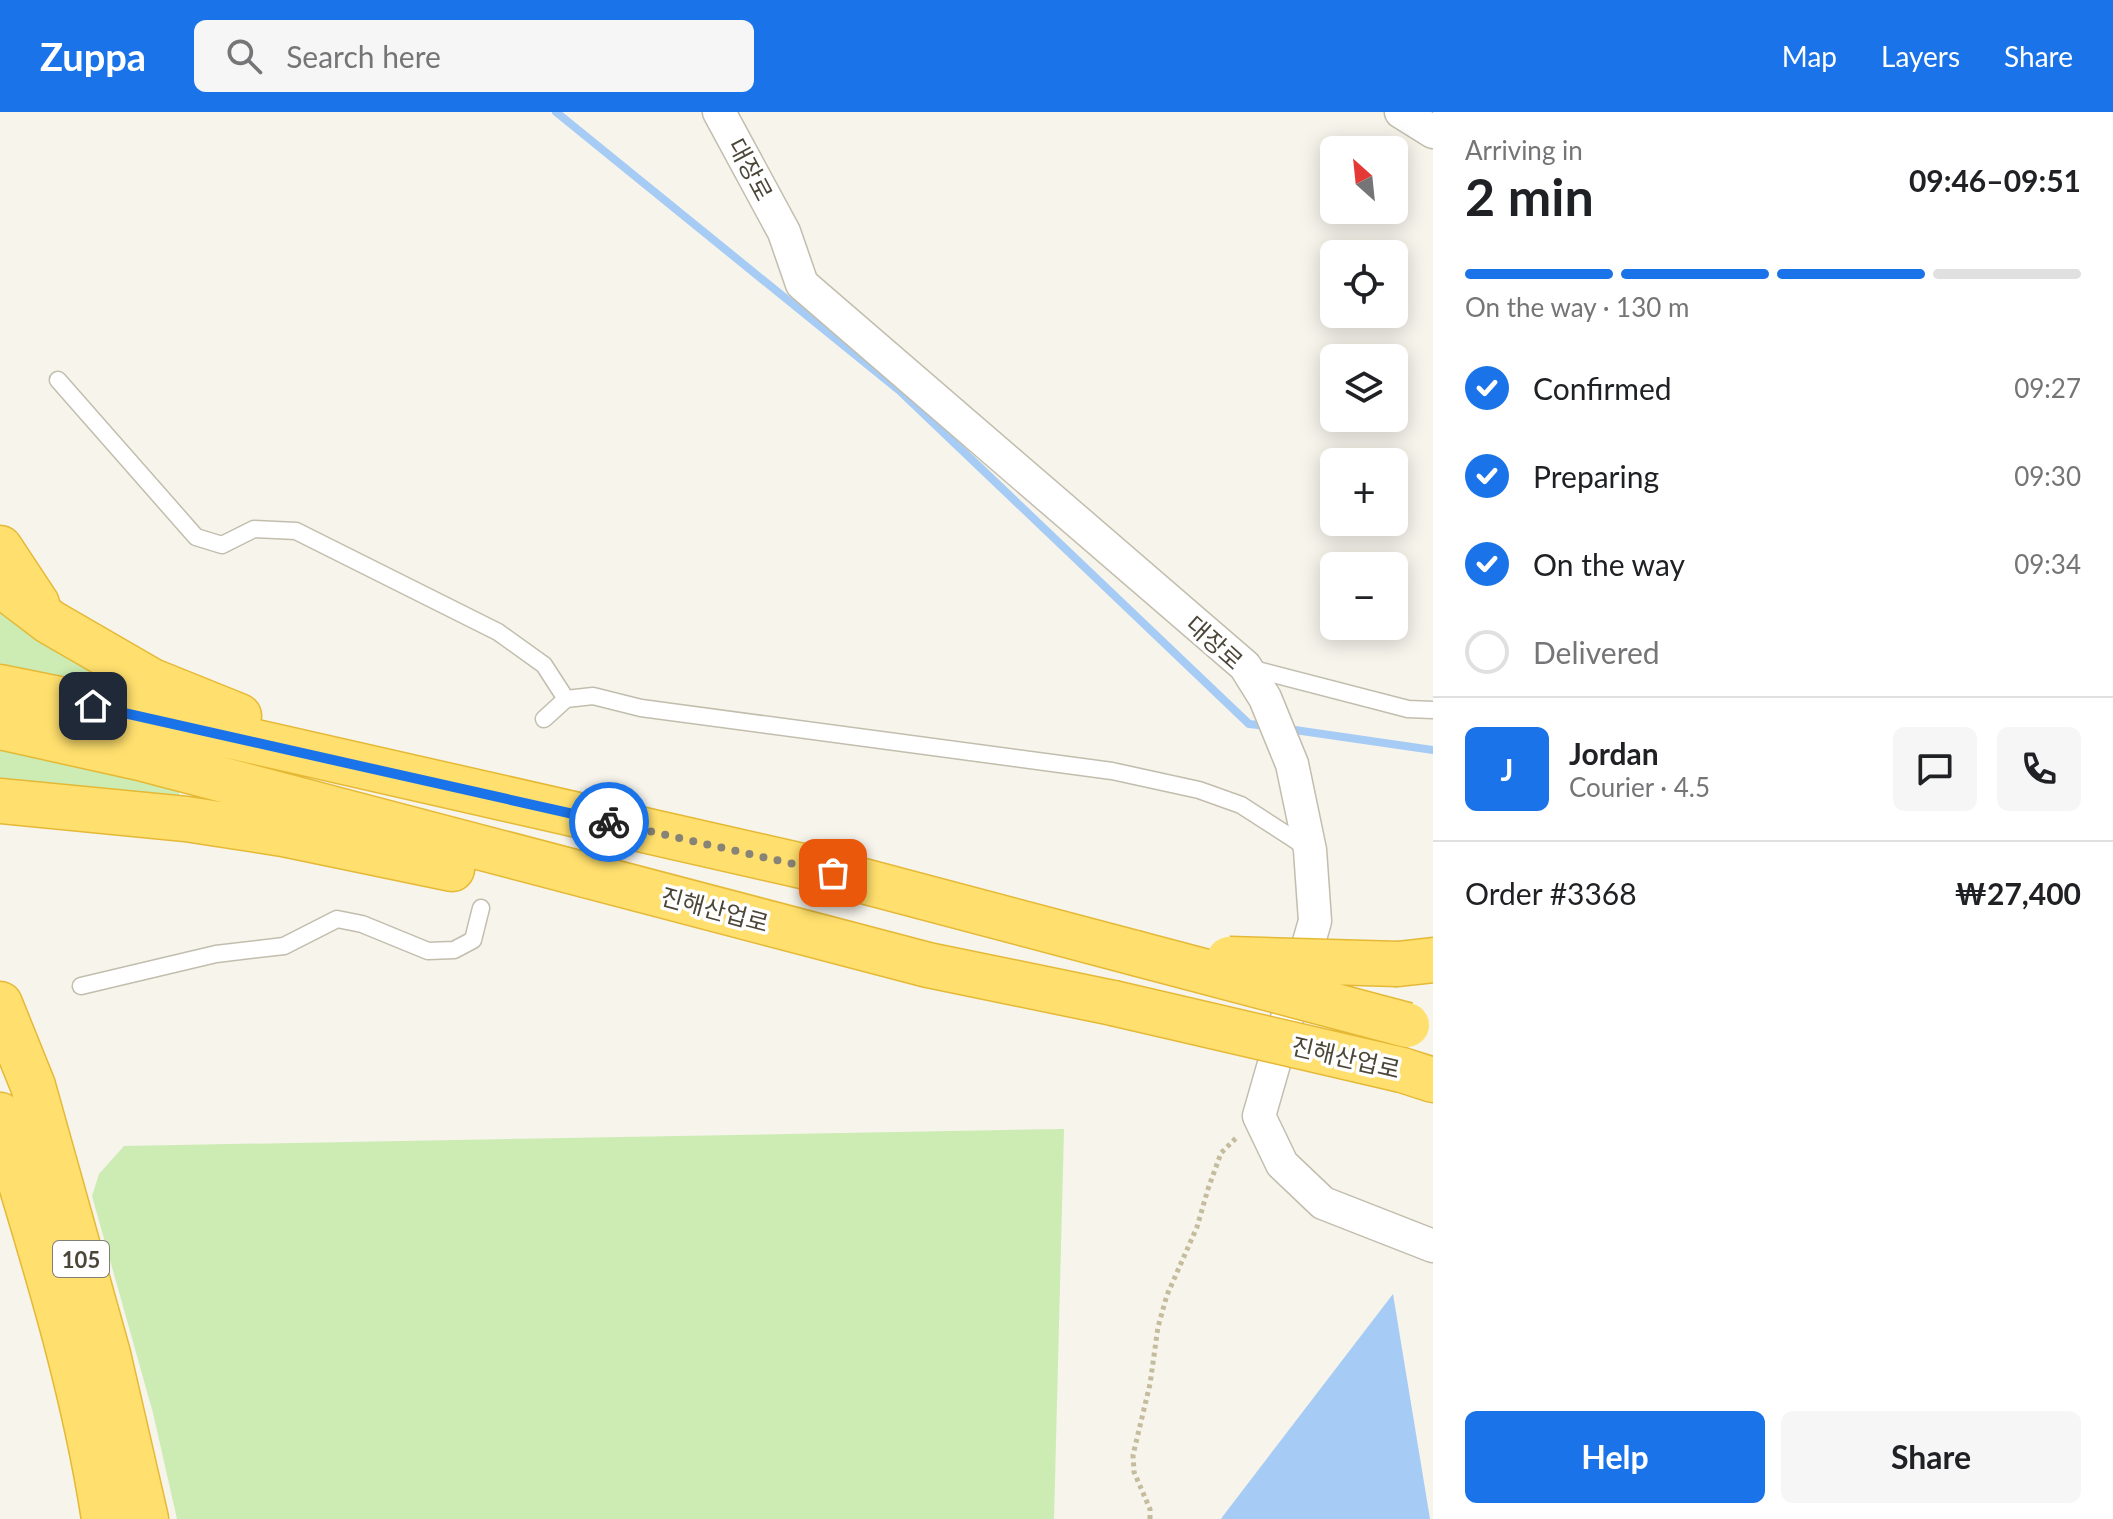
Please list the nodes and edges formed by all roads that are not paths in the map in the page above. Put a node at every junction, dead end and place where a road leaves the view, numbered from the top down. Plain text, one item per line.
1 (719, 112) edge
2 (1401, 112) edge
3 (1433, 132) edge
4 (58, 380) dead end
5 (0, 548) edge
6 (0, 569) edge
7 (0, 584) edge
8 (50, 622) junction
9 (1245, 666) junction
10 (0, 687) edge
11 (566, 699) junction
12 (1433, 710) edge
13 (544, 719) dead end
14 (0, 727) edge
15 (0, 801) edge
16 (1310, 850) junction
17 (833, 873) junction
18 (481, 908) dead end
19 (1135, 953) junction
20 (1416, 962) edge
21 (928, 965) junction
22 (81, 986) dead end
23 (0, 1004) edge
24 (1420, 1028) edge
25 (1423, 1076) edge
26 (0, 1115) edge
27 (1433, 1246) edge
28 (104, 1519) edge
29 (146, 1519) edge

1 - 9 street, 대장로
2 - 3 street
4 - 11 lane
5 - 8 highway
6 - 8 highway
7 - 8 highway
8 - 17 highway
9 - 12 lane
9 - 16 street, 대장로
10 - 17 highway, 진해산업로
11 - 13 lane
11 - 16 lane
14 - 21 highway, 진해산업로
15 - 21 highway
16 - 27 street, 대장로
17 - 19 highway, 진해산업로
18 - 22 lane
19 - 20 highway, bridge
19 - 24 highway, 진해산업로, bridge
21 - 25 highway, 진해산업로, bridge
23 - 29 highway, 105
26 - 28 highway, 105

